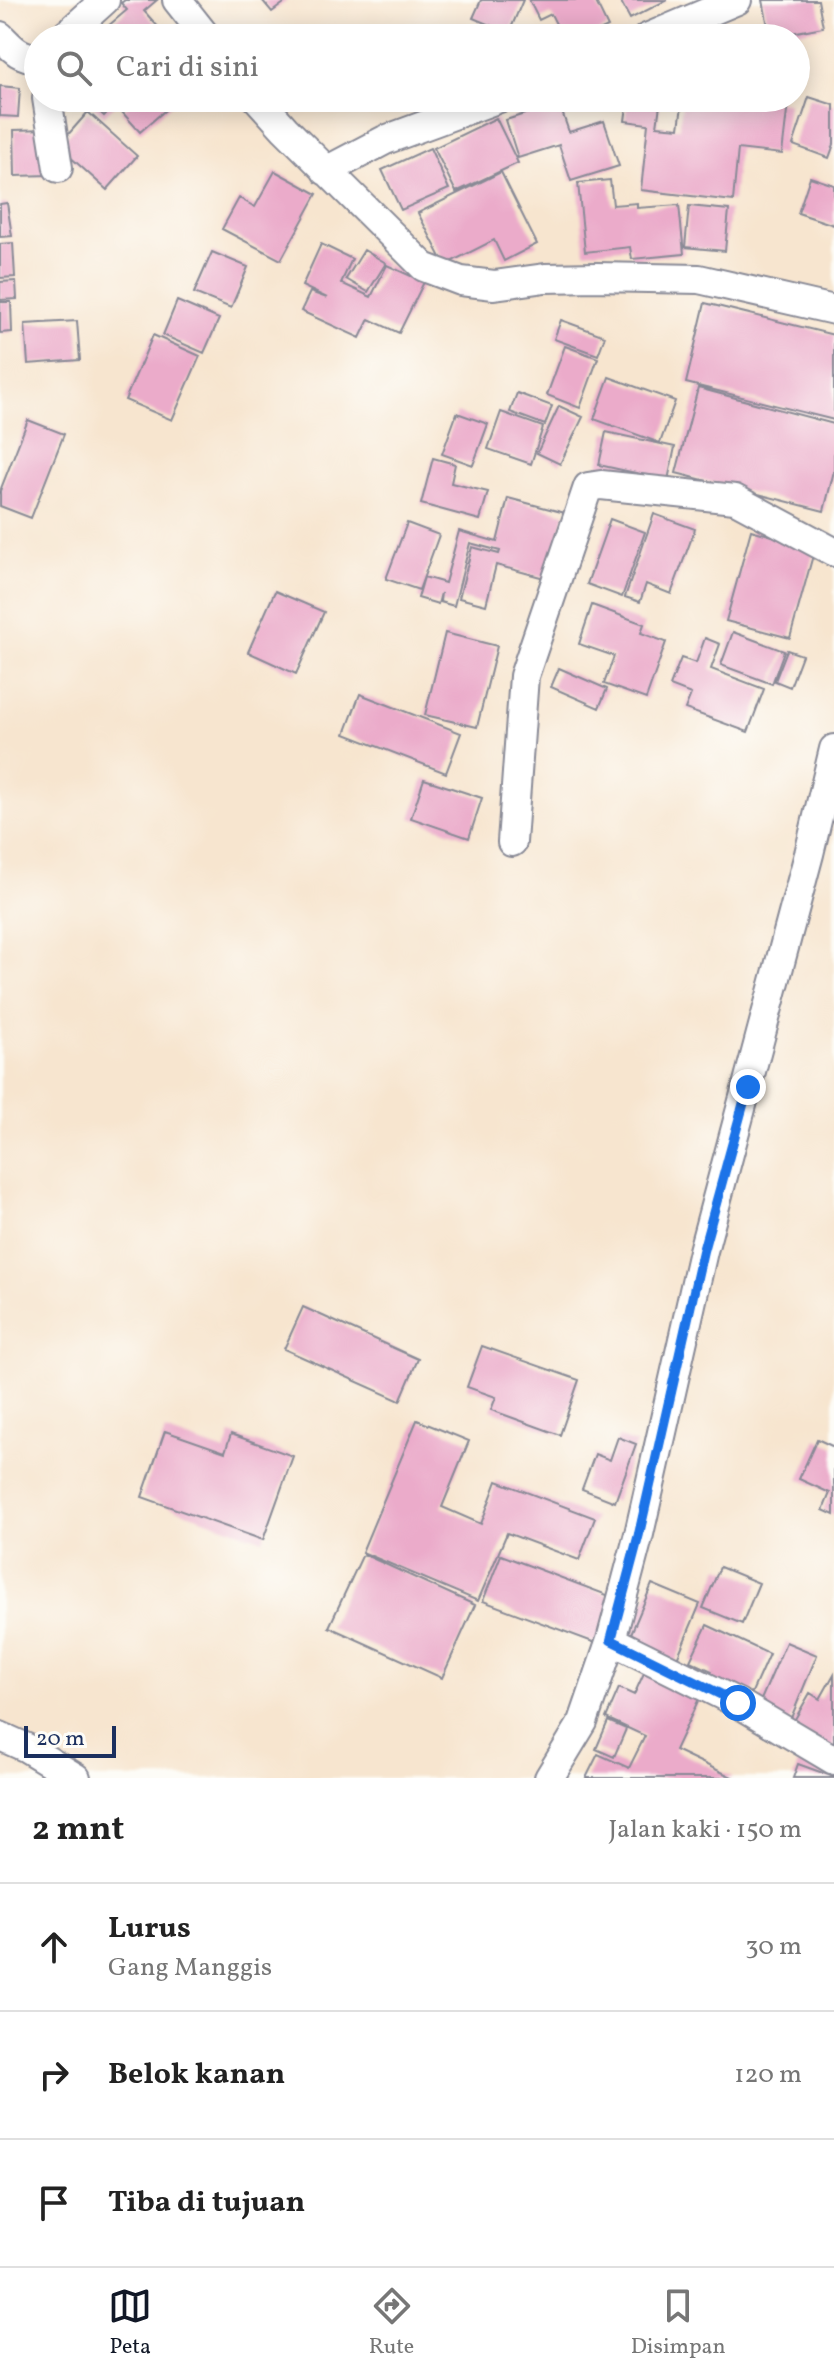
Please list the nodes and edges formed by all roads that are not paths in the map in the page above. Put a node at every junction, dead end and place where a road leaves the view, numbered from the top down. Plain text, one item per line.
1 (105, 0) edge
2 (177, 0) edge
3 (737, 0) edge
4 (78, 24) edge
5 (196, 24) edge
6 (680, 24) edge
7 (0, 36) edge
8 (24, 57) edge
9 (49, 112) edge
10 (270, 112) edge
11 (461, 112) edge
12 (58, 168) dead end
13 (326, 171) junction
14 (834, 310) edge
15 (834, 552) edge
16 (834, 749) edge
17 (512, 842) dead end
18 (611, 1640) junction
19 (0, 1736) edge
20 (834, 1760) edge
21 (76, 1778) edge
22 (549, 1778) edge

1 - 4 street
2 - 5 street
3 - 6 street
7 - 8 street
9 - 12 street
10 - 13 street
11 - 13 street
13 - 14 street
15 - 17 street
16 - 18 street
18 - 20 street
18 - 22 street
19 - 21 street

